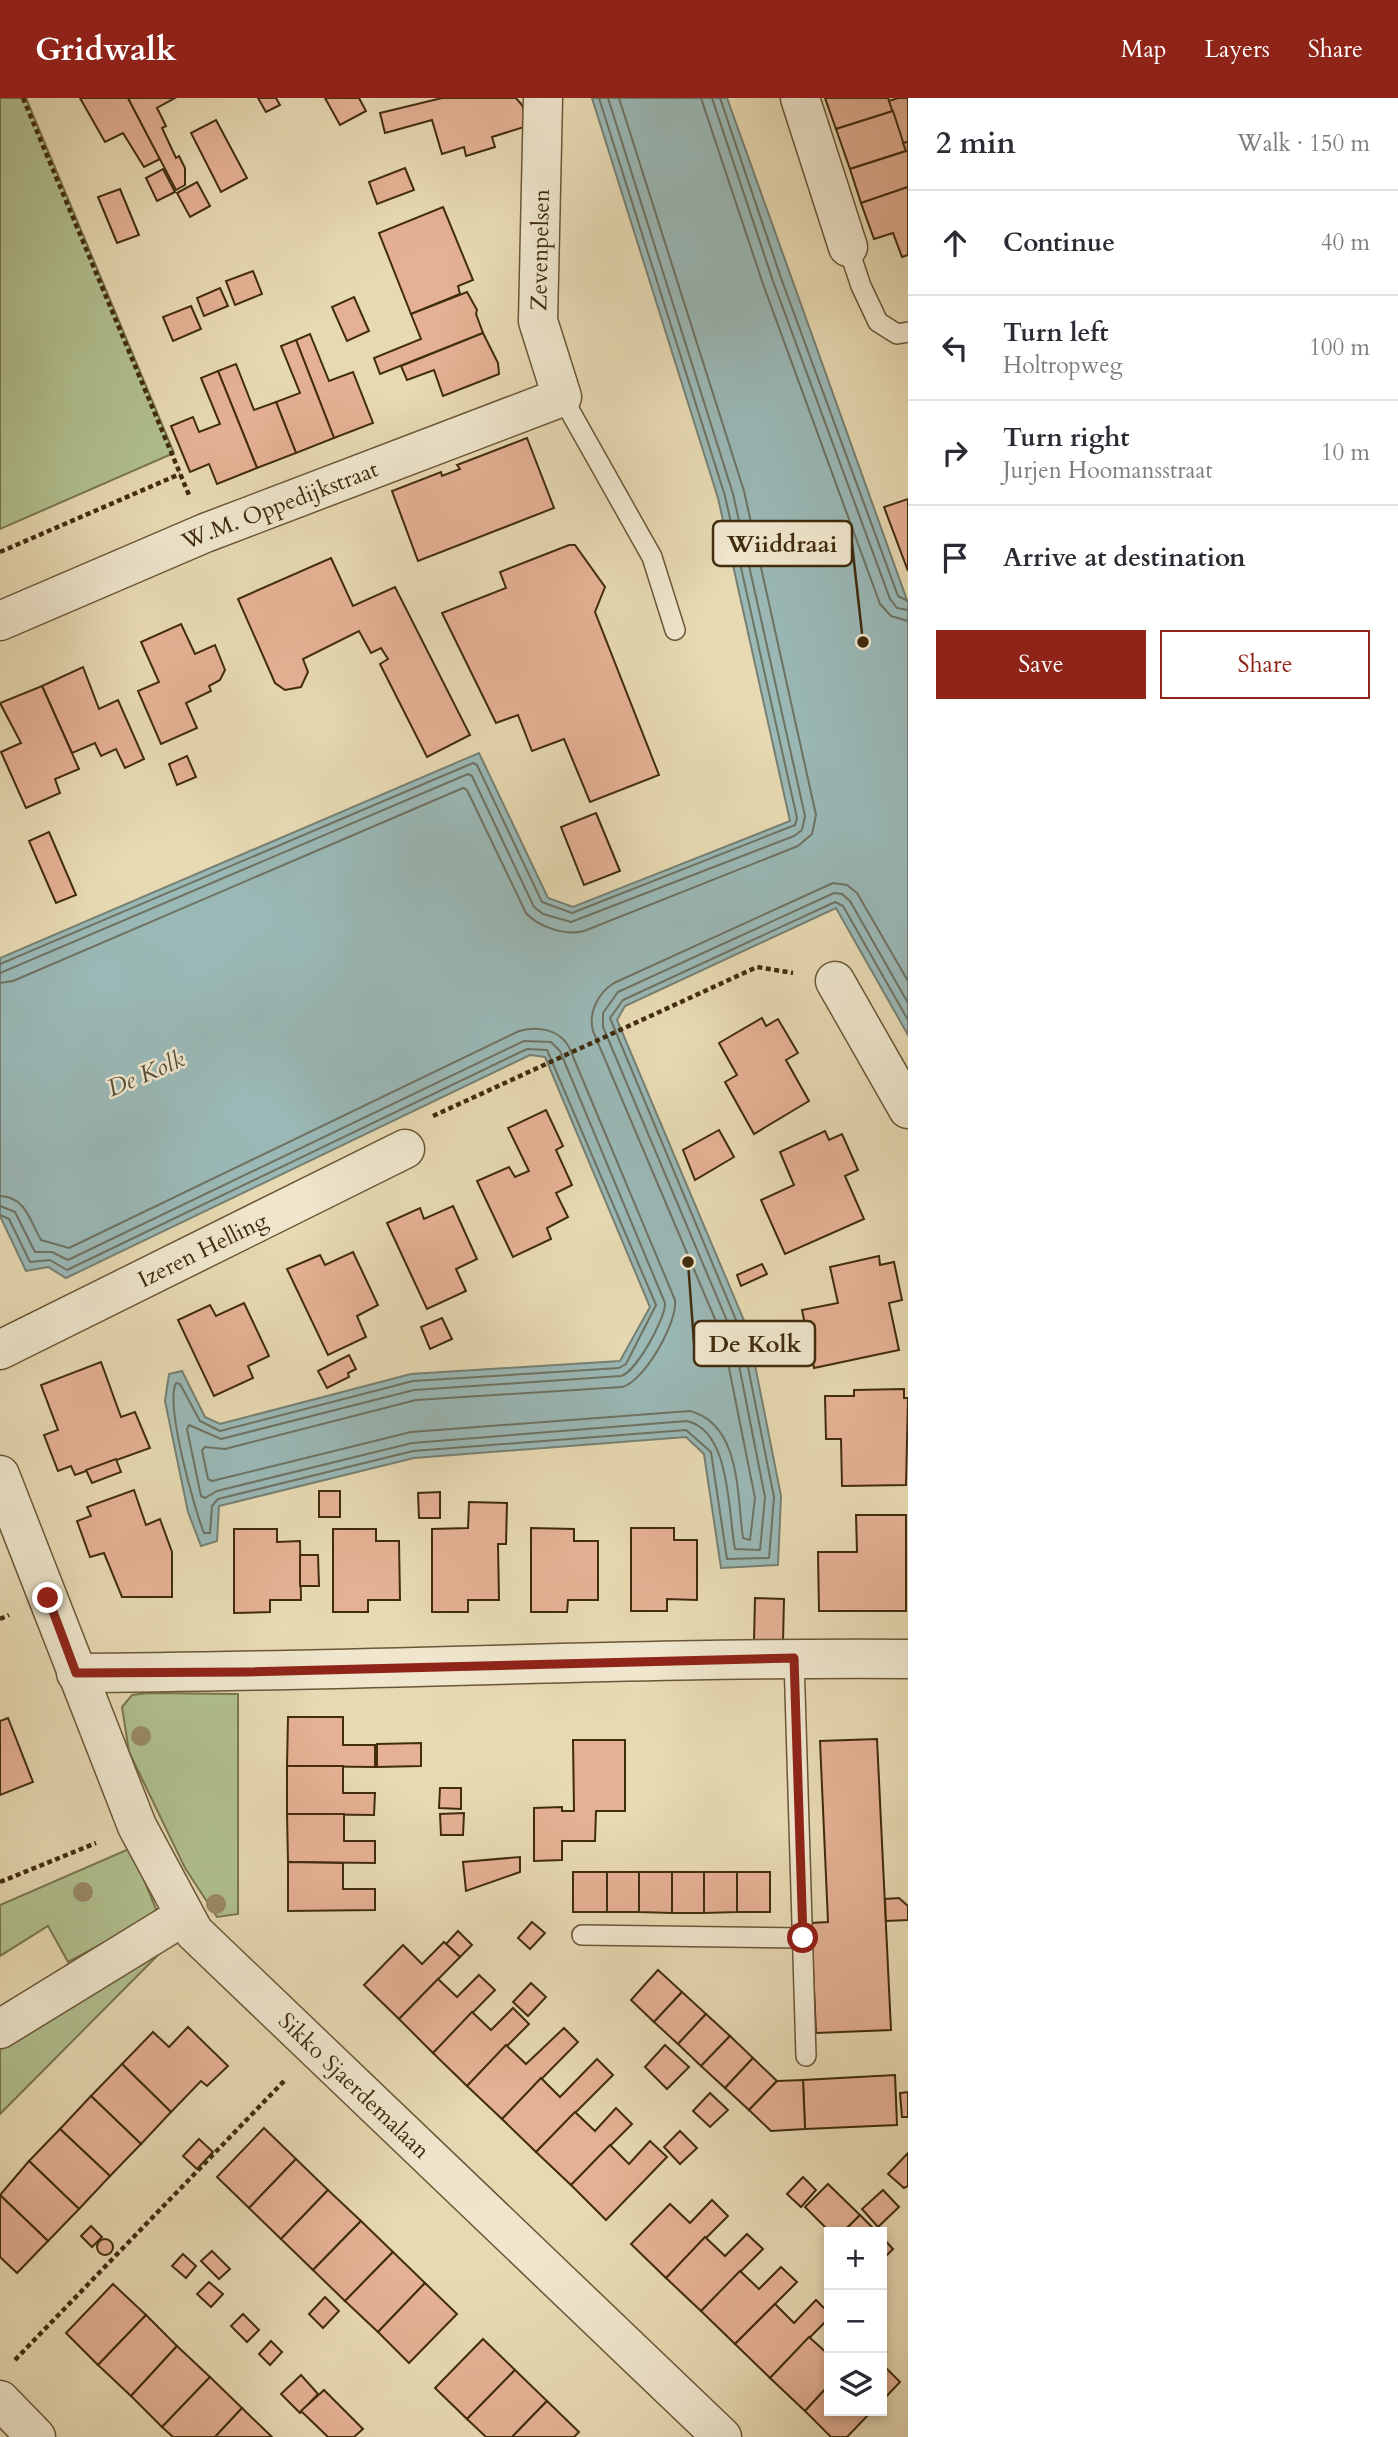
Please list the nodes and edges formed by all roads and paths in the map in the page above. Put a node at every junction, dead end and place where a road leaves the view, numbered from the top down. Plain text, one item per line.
1 (23, 98) edge
2 (543, 98) edge
3 (800, 98) edge
4 (848, 247) joint
5 (908, 332) edge
6 (562, 397) junction
7 (180, 474) junction
8 (205, 533) junction
9 (0, 552) edge
10 (0, 621) edge
11 (675, 631) dead end
12 (835, 981) joint
13 (908, 1109) edge
14 (405, 1149) joint
15 (0, 1350) edge
16 (0, 1475) edge
17 (794, 1658) junction
18 (908, 1659) edge
19 (76, 1673) junction
20 (137, 1826) junction
21 (0, 1882) edge
22 (184, 1916) junction
23 (582, 1935) dead end
24 (803, 1938) junction
25 (0, 2029) edge
26 (315, 2049) junction
27 (806, 2056) dead end
28 (5, 2399) edge
29 (36, 2437) edge
30 (722, 2437) edge

1 - 7 path
2 - 6 street, Zevenpelsen
3 - 4 street
4 - 5 lane
6 - 8 street, W.M. Oppedijkstraat
6 - 11 lane
7 - 8 path
7 - 9 path
8 - 10 street, W.M. Oppedijkstraat
12 - 13 street
12 - 14 path
14 - 15 street, Izeren Helling
16 - 19 street, Sikko Sjaerdemalaan
17 - 18 street
17 - 19 street
17 - 24 lane
19 - 20 street, Sikko Sjaerdemalaan
20 - 21 path
20 - 22 street, Sikko Sjaerdemalaan
22 - 25 street
22 - 26 street, Sikko Sjaerdemalaan
23 - 24 lane
24 - 27 lane
26 - 28 path
26 - 30 street, Sikko Sjaerdemalaan
28 - 29 street

